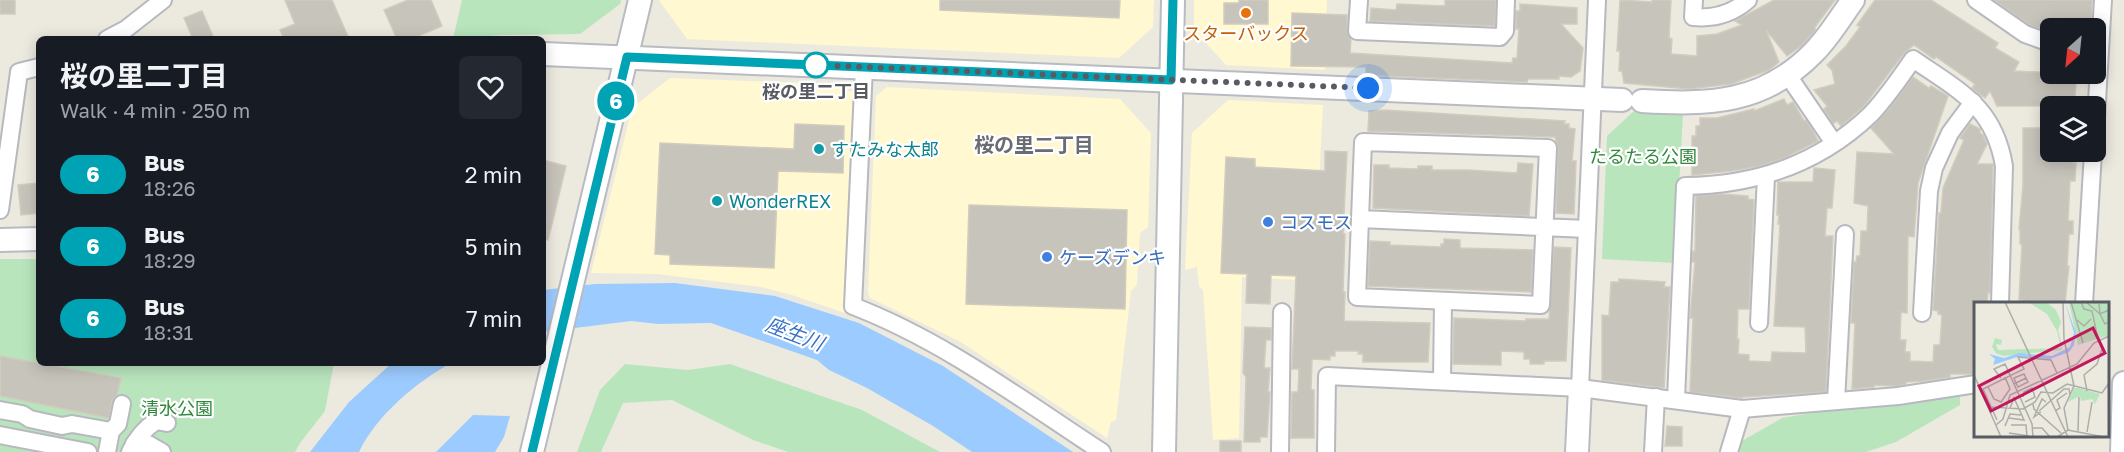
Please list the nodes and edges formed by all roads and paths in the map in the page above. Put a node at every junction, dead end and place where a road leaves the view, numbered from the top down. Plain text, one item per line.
1 (163, 0) edge
2 (640, 0) edge
3 (1173, 0) edge
4 (1359, 0) edge
5 (1506, 0) edge
6 (1597, 0) edge
7 (1694, 0) edge
8 (1748, 0) edge
9 (1852, 0) edge
10 (1976, 0) edge
11 (2103, 0) edge
12 (2101, 18) edge
13 (113, 36) edge
14 (2040, 39) edge
15 (546, 54) edge
16 (627, 57) junction
17 (864, 67) junction
18 (36, 68) edge
19 (1787, 74) junction
20 (1171, 80) junction
21 (1592, 98) junction
22 (1972, 102) junction
23 (1834, 143) junction
24 (2092, 162) edge
25 (1766, 176) junction
26 (0, 210) edge
27 (1360, 219) junction
28 (1546, 228) junction
29 (1587, 229) junction
30 (1845, 234) dead end
31 (36, 239) edge
32 (0, 240) edge
33 (1443, 301) junction
34 (2000, 302) edge
35 (2084, 302) edge
36 (1282, 312) dead end
37 (1922, 313) dead end
38 (1759, 323) dead end
39 (1442, 381) junction
40 (2124, 383) edge
41 (1974, 384) edge
42 (1580, 388) junction
43 (1656, 397) junction
44 (1676, 399) junction
45 (1836, 401) junction
46 (122, 404) dead end
47 (1742, 409) junction
48 (0, 410) edge
49 (47, 423) junction
50 (166, 423) dead end
51 (111, 431) junction
52 (0, 435) edge
53 (44, 443) junction
54 (132, 448) edge
55 (88, 452) edge
56 (107, 452) edge
57 (162, 452) edge
58 (532, 452) edge
59 (1102, 452) edge
60 (1164, 452) edge
61 (1280, 452) edge
62 (1326, 452) edge
63 (1577, 452) edge
64 (1653, 452) edge
65 (1729, 452) edge
66 (2122, 452) edge

1 - 13 street
2 - 16 street
3 - 20 street
4 - 5 street
6 - 21 street
7 - 8 street
9 - 19 street
10 - 14 street
11 - 12 street
15 - 16 street
16 - 17 street
16 - 58 street
17 - 20 street
17 - 59 street
18 - 26 street
19 - 21 street
19 - 23 street
20 - 21 street
20 - 60 street
21 - 29 street
22 - 23 street
22 - 34 street
22 - 37 street
23 - 25 street
24 - 35 street
25 - 38 street
25 - 44 street
27 - 28 street
27 - 28 street
27 - 33 street
28 - 29 street
28 - 33 street
29 - 42 street
30 - 45 street
31 - 32 street
33 - 39 street
36 - 61 street
39 - 42 street
39 - 62 street
40 - 66 street
41 - 45 street
42 - 43 street
42 - 63 street
43 - 44 street
43 - 64 street
44 - 47 street
45 - 47 street
46 - 51 street
47 - 65 street
48 - 49 street
49 - 51 street
49 - 53 street
50 - 54 street
51 - 56 street
52 - 53 street
53 - 55 street
54 - 57 street

